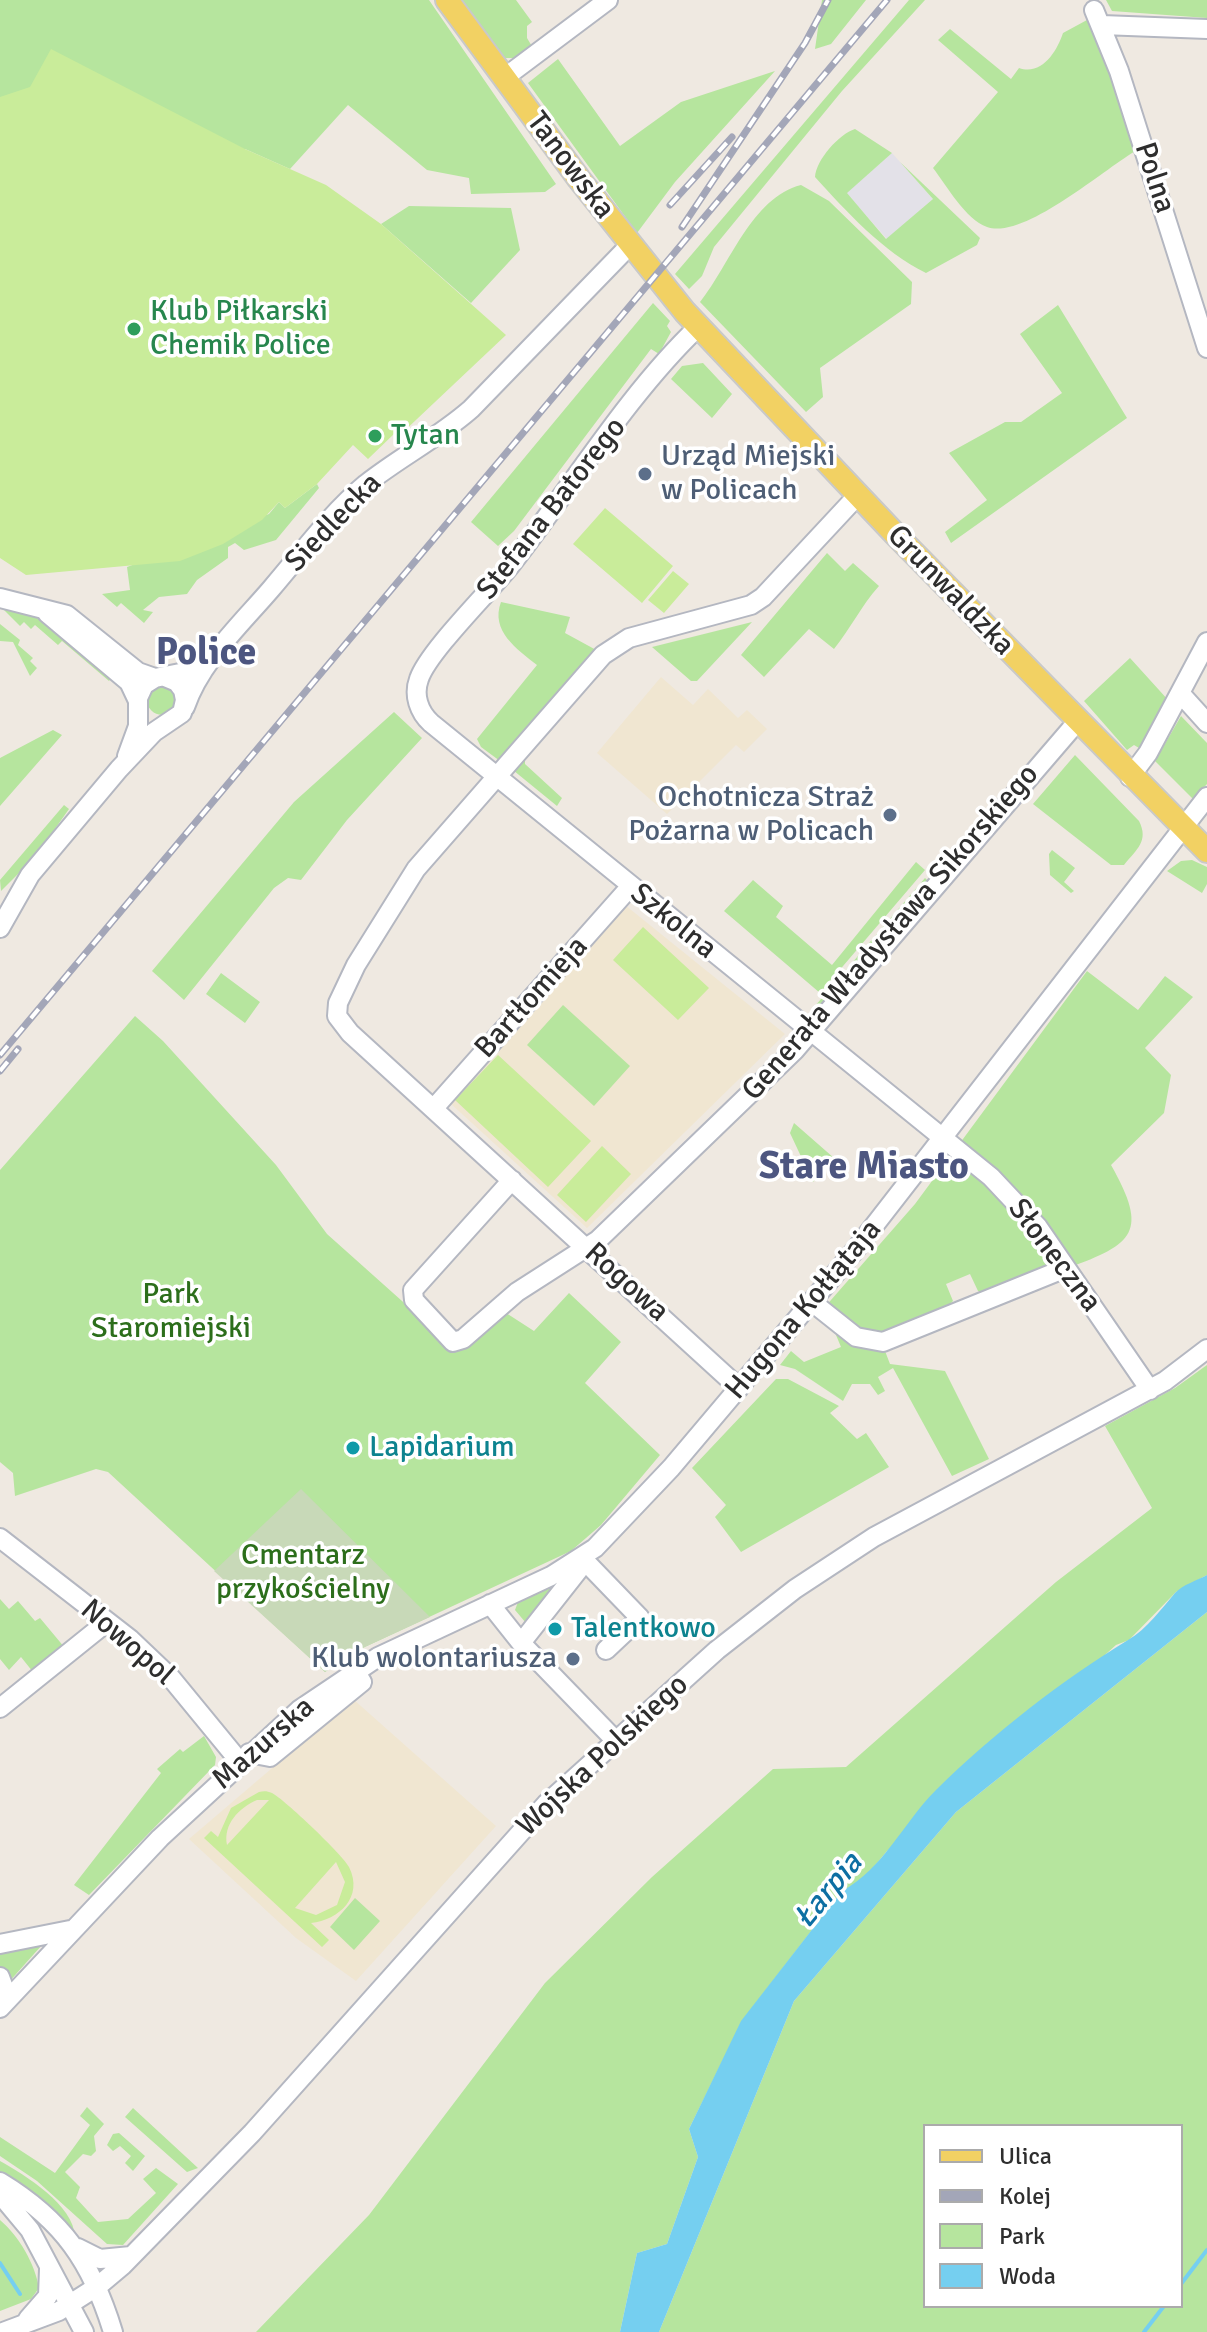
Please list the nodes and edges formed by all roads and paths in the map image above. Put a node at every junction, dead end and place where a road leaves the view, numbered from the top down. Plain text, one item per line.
1 (447, 0) edge
2 (608, 0) edge
3 (1207, 29) edge
4 (504, 78) junction
5 (630, 245) junction
6 (698, 327) junction
7 (1207, 348) edge
8 (858, 495) junction
9 (0, 598) edge
10 (35, 605) junction
11 (1207, 642) edge
12 (222, 647) junction
13 (160, 677) junction
14 (1180, 693) junction
15 (417, 696) joint
16 (138, 702) junction
17 (185, 707) junction
18 (1077, 722) junction
19 (169, 723) junction
20 (1207, 723) edge
21 (119, 769) junction
22 (495, 777) junction
23 (1130, 777) junction
24 (1207, 797) edge
25 (1183, 829) junction
26 (1207, 851) edge
27 (30, 875) junction
28 (630, 887) junction
29 (0, 901) edge
30 (0, 928) edge
31 (809, 1032) junction
32 (434, 1108) junction
33 (941, 1140) junction
34 (512, 1180) junction
35 (587, 1247) junction
36 (1066, 1268) junction
37 (812, 1302) junction
38 (1207, 1349) edge
39 (739, 1388) junction
40 (1150, 1390) junction
41 (0, 1538) edge
42 (590, 1555) junction
43 (490, 1604) junction
44 (107, 1622) junction
45 (521, 1643) junction
46 (606, 1650) dead end
47 (0, 1708) edge
48 (615, 1740) junction
49 (244, 1757) junction
50 (70, 1930) junction
51 (0, 1944) edge
52 (0, 1977) edge
53 (4, 2003) edge
54 (0, 2182) edge
55 (0, 2194) edge
56 (73, 2244) junction
57 (131, 2256) junction
58 (46, 2258) junction
59 (98, 2286) junction
60 (69, 2305) junction
61 (9, 2330) edge
62 (84, 2332) edge
63 (113, 2332) edge

1 - 4 main road, Tanowska
2 - 4 street
3 - 7 street, Polna
4 - 5 main road, Tanowska
5 - 6 main road, Tanowska
5 - 12 street, Siedlecka
6 - 8 main road, Grunwaldzka
6 - 15 street, Stefana Batorego
8 - 18 main road, Grunwaldzka
8 - 22 street
9 - 10 street
10 - 13 street
10 - 16 street
11 - 14 street
12 - 13 street, Siedlecka
12 - 17 street, Siedlecka
13 - 16 street
13 - 17 street
14 - 20 street
14 - 23 street
15 - 22 street, Szkolna
16 - 19 street
16 - 21 street
17 - 19 street
18 - 23 main road, Grunwaldzka
18 - 31 street, Generała Władysława Sikorskiego
19 - 21 street
21 - 27 street
22 - 28 street, Szkolna
22 - 32 street, Rogowa
23 - 25 main road, Grunwaldzka
24 - 25 street, Hugona Kołłątaja
25 - 26 main road, Grunwaldzka
25 - 33 street, Hugona Kołłątaja
27 - 29 street
27 - 30 street
28 - 31 street, Szkolna
28 - 32 street, Bartłomieja
31 - 33 street, Szkolna
31 - 35 street, Generała Władysława Sikorskiego
32 - 34 street, Rogowa
33 - 36 street, Słoneczna
33 - 37 street, Hugona Kołłątaja
34 - 35 street, Rogowa
34 - 35 street, Generała Władysława Sikorskiego
35 - 39 street, Rogowa
36 - 37 street
36 - 40 street, Słoneczna
37 - 39 street, Hugona Kołłątaja
38 - 40 street, Wojska Polskiego
39 - 42 street, Hugona Kołłątaja
40 - 48 street, Wojska Polskiego
41 - 44 street, Nowopol
42 - 43 street, Hugona Kołłątaja
42 - 45 street, Hugona Kołłątaja
42 - 46 street
43 - 45 street
43 - 49 street
44 - 47 street
44 - 49 street, Nowopol
45 - 48 street
48 - 57 street, Wojska Polskiego
49 - 50 street, Mazurska
50 - 51 street
50 - 53 street, Mazurska
52 - 53 street, Mazurska
54 - 56 street
55 - 58 street
56 - 57 street
56 - 59 street
57 - 59 street, Wojska Polskiego
58 - 60 street
58 - 61 street
59 - 60 street, Wojska Polskiego
59 - 63 street
60 - 61 street, Wojska Polskiego
60 - 62 street

